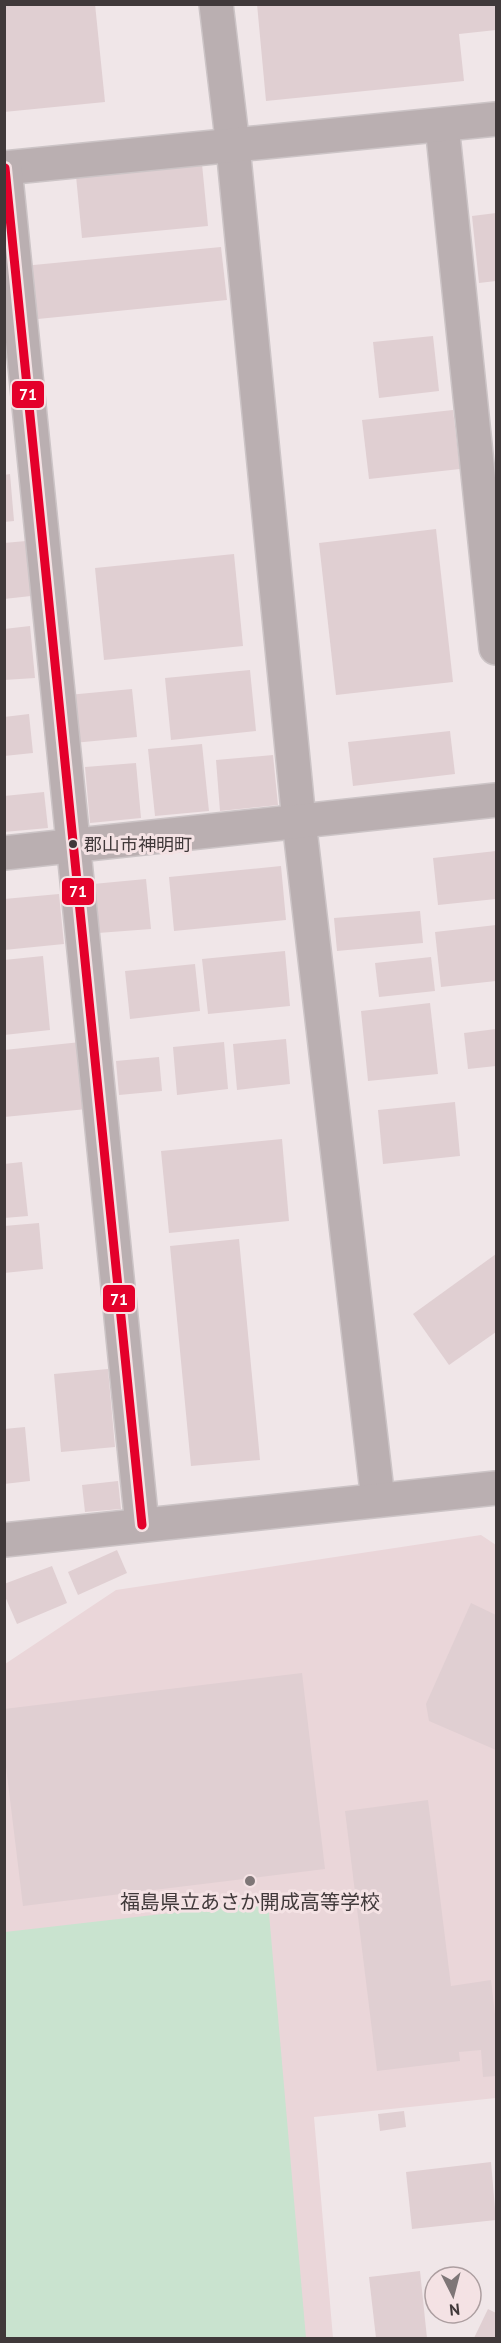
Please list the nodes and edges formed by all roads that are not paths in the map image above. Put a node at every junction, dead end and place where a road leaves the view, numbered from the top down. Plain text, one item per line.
1 (216, 4) edge
2 (496, 119) edge
3 (442, 125) junction
4 (233, 147) junction
5 (5, 168) edge
6 (496, 648) edge
7 (496, 800) edge
8 (299, 821) junction
9 (73, 846) junction
10 (4, 853) edge
11 (496, 1488) edge
12 (378, 1500) junction
13 (142, 1525) junction
14 (4, 1540) edge

1 - 4 street
2 - 3 street
3 - 4 street
3 - 6 street
4 - 5 street
4 - 8 street
5 - 9 street
7 - 8 street
8 - 9 street
8 - 12 street
9 - 10 street
9 - 13 street
11 - 12 street
12 - 13 street
13 - 14 street

